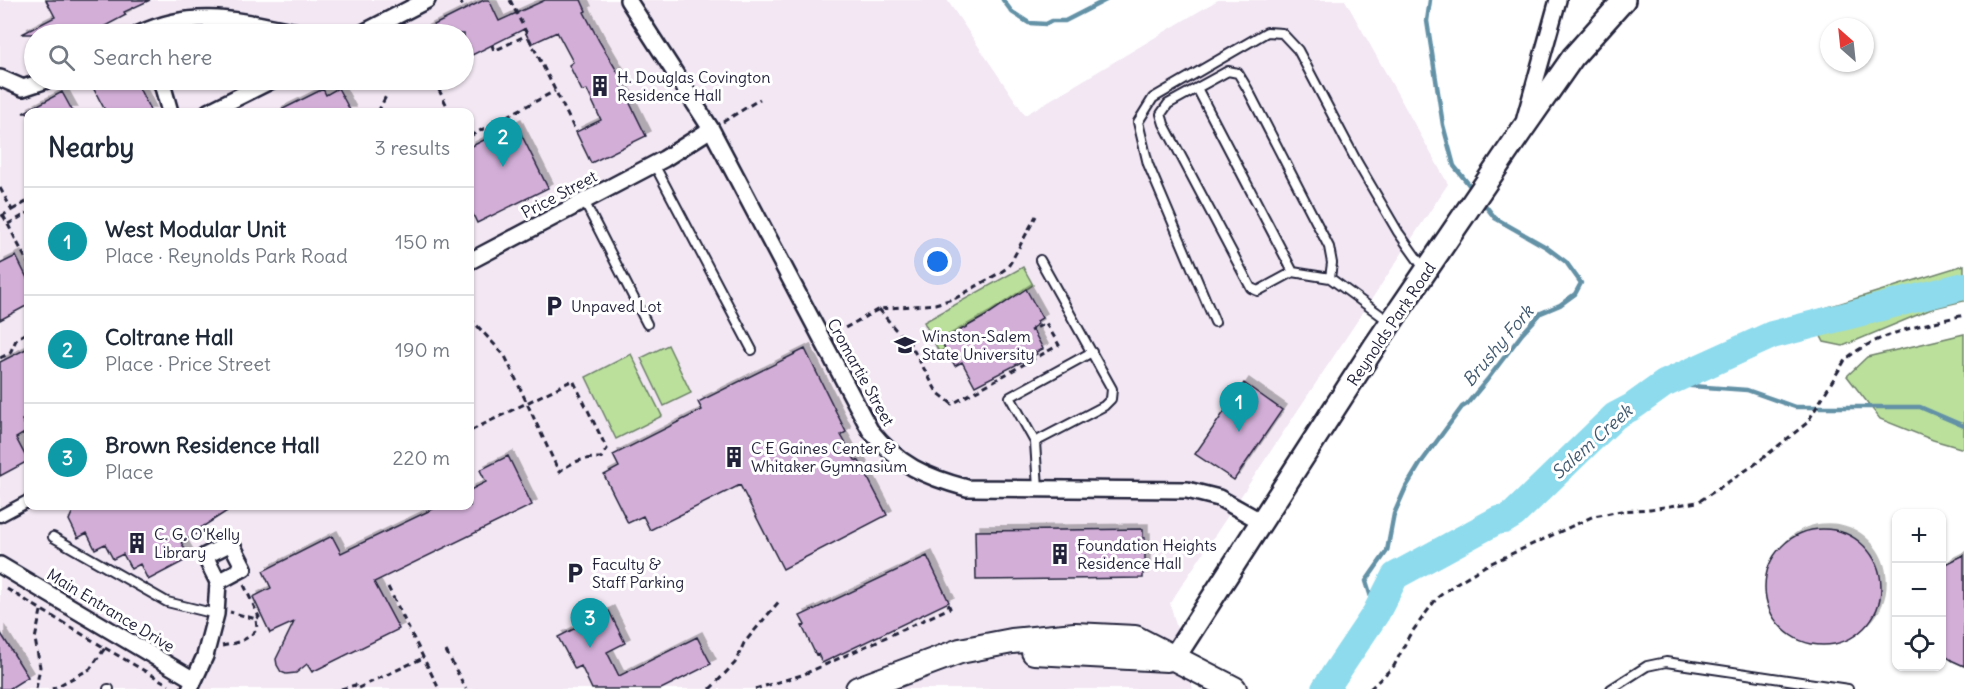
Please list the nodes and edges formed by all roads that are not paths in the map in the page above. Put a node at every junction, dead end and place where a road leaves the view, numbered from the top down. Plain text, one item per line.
1 (427, 0) edge
2 (628, 0) edge
3 (1558, 0) edge
4 (1624, 0) edge
5 (173, 24) edge
6 (251, 24) edge
7 (380, 24) edge
8 (0, 78) edge
9 (24, 88) edge
10 (1197, 88) junction
11 (164, 90) edge
12 (252, 90) edge
13 (169, 108) edge
14 (215, 108) edge
15 (711, 129) junction
16 (1522, 130) junction
17 (659, 161) junction
18 (584, 201) junction
19 (474, 259) edge
20 (1040, 260) dead end
21 (1426, 271) junction
22 (1293, 272) junction
23 (1330, 278) junction
24 (1215, 322) dead end
25 (1391, 323) junction
26 (647, 324) dead end
27 (752, 351) dead end
28 (1092, 352) junction
29 (1035, 442) junction
30 (1038, 488) junction
31 (24, 503) edge
32 (0, 516) edge
33 (1262, 522) junction
34 (53, 537) dead end
35 (0, 565) edge
36 (218, 582) dead end
37 (222, 613) junction
38 (1173, 659) junction
39 (192, 685) edge
40 (858, 689) edge
41 (901, 689) edge
42 (1234, 689) edge
43 (1611, 689) edge
44 (1848, 689) edge

1 - 7 street
2 - 15 street, Cromartie Street
3 - 16 street
4 - 16 main road, Reynolds Park Road
5 - 6 street
8 - 9 street
10 - 22 lane
10 - 22 lane
10 - 23 lane
11 - 13 street
12 - 14 street
15 - 17 street, Price Street
15 - 30 street, Cromartie Street
16 - 21 main road, Reynolds Park Road
17 - 18 street, Price Street
17 - 27 lane
18 - 19 street, Price Street
18 - 26 lane
20 - 28 lane
21 - 24 lane
21 - 25 main road, Reynolds Park Road
22 - 23 lane
23 - 25 lane
25 - 33 main road, Reynolds Park Road
28 - 29 lane
28 - 29 lane
29 - 30 lane
30 - 33 street, Cromartie Street
31 - 32 street
33 - 38 main road, Reynolds Park Road
34 - 37 lane
35 - 39 street, Main Entrance Drive
36 - 37 street
37 - 39 street
38 - 40 main road
38 - 41 main road
38 - 42 main road
43 - 44 lane

